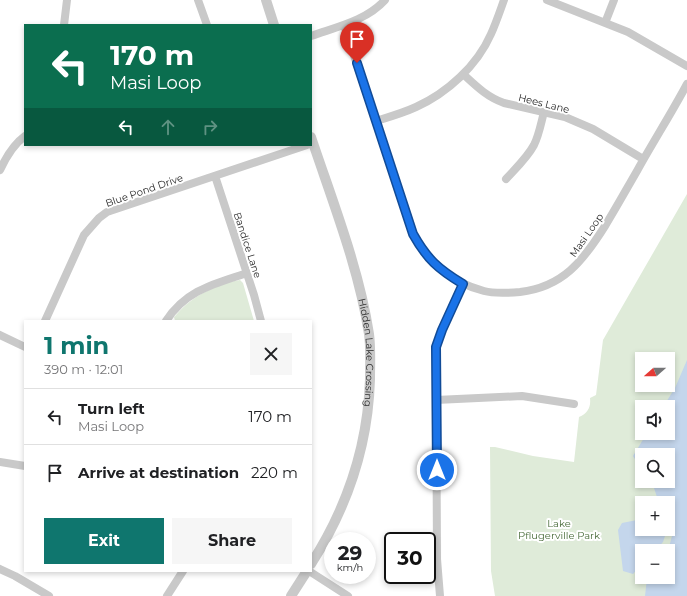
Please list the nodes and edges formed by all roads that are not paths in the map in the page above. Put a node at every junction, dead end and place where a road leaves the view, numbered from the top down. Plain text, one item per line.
1 (67, 0) edge
2 (198, 0) edge
3 (266, 0) edge
4 (385, 0) edge
5 (504, 0) edge
6 (547, 0) edge
7 (614, 0) edge
8 (606, 23) junction
9 (64, 24) edge
10 (207, 24) edge
11 (274, 24) edge
12 (344, 25) junction
13 (312, 36) edge
14 (687, 66) edge
15 (462, 74) junction
16 (687, 84) edge
17 (544, 112) junction
18 (376, 121) junction
19 (24, 137) edge
20 (312, 145) edge
21 (300, 146) edge
22 (643, 160) junction
23 (0, 170) edge
24 (215, 176) junction
25 (506, 179) dead end
26 (247, 273) junction
27 (463, 284) junction
28 (45, 320) edge
29 (167, 320) edge
30 (260, 320) edge
31 (0, 336) edge
32 (24, 347) edge
33 (436, 400) junction
34 (574, 404) dead end
35 (0, 462) edge
36 (24, 466) edge
37 (312, 562) edge
38 (0, 569) edge
39 (182, 572) edge
40 (307, 572) edge
41 (310, 572) edge
42 (47, 596) edge
43 (167, 596) edge
44 (291, 596) edge
45 (348, 596) edge
46 (440, 596) edge

1 - 9 street
2 - 10 street
3 - 11 street
4 - 12 street
5 - 15 street
6 - 8 street
7 - 8 street
8 - 14 street
12 - 13 street
12 - 18 street, Masi Loop
15 - 17 street, Hees Lane
15 - 18 street
16 - 22 street, Masi Loop
17 - 22 street, Hees Lane
17 - 25 street
18 - 27 street, Masi Loop
19 - 23 street
20 - 37 street, Hidden Lake Crossing
21 - 24 street, Blue Pond Drive
22 - 27 street, Masi Loop
24 - 26 street, Bandice Lane
24 - 28 street, Blue Pond Drive
26 - 29 street
26 - 30 street, Bandice Lane
27 - 33 street
31 - 32 street
33 - 34 street
33 - 46 street
35 - 36 street
38 - 42 street
39 - 43 street
40 - 44 street
41 - 45 street

